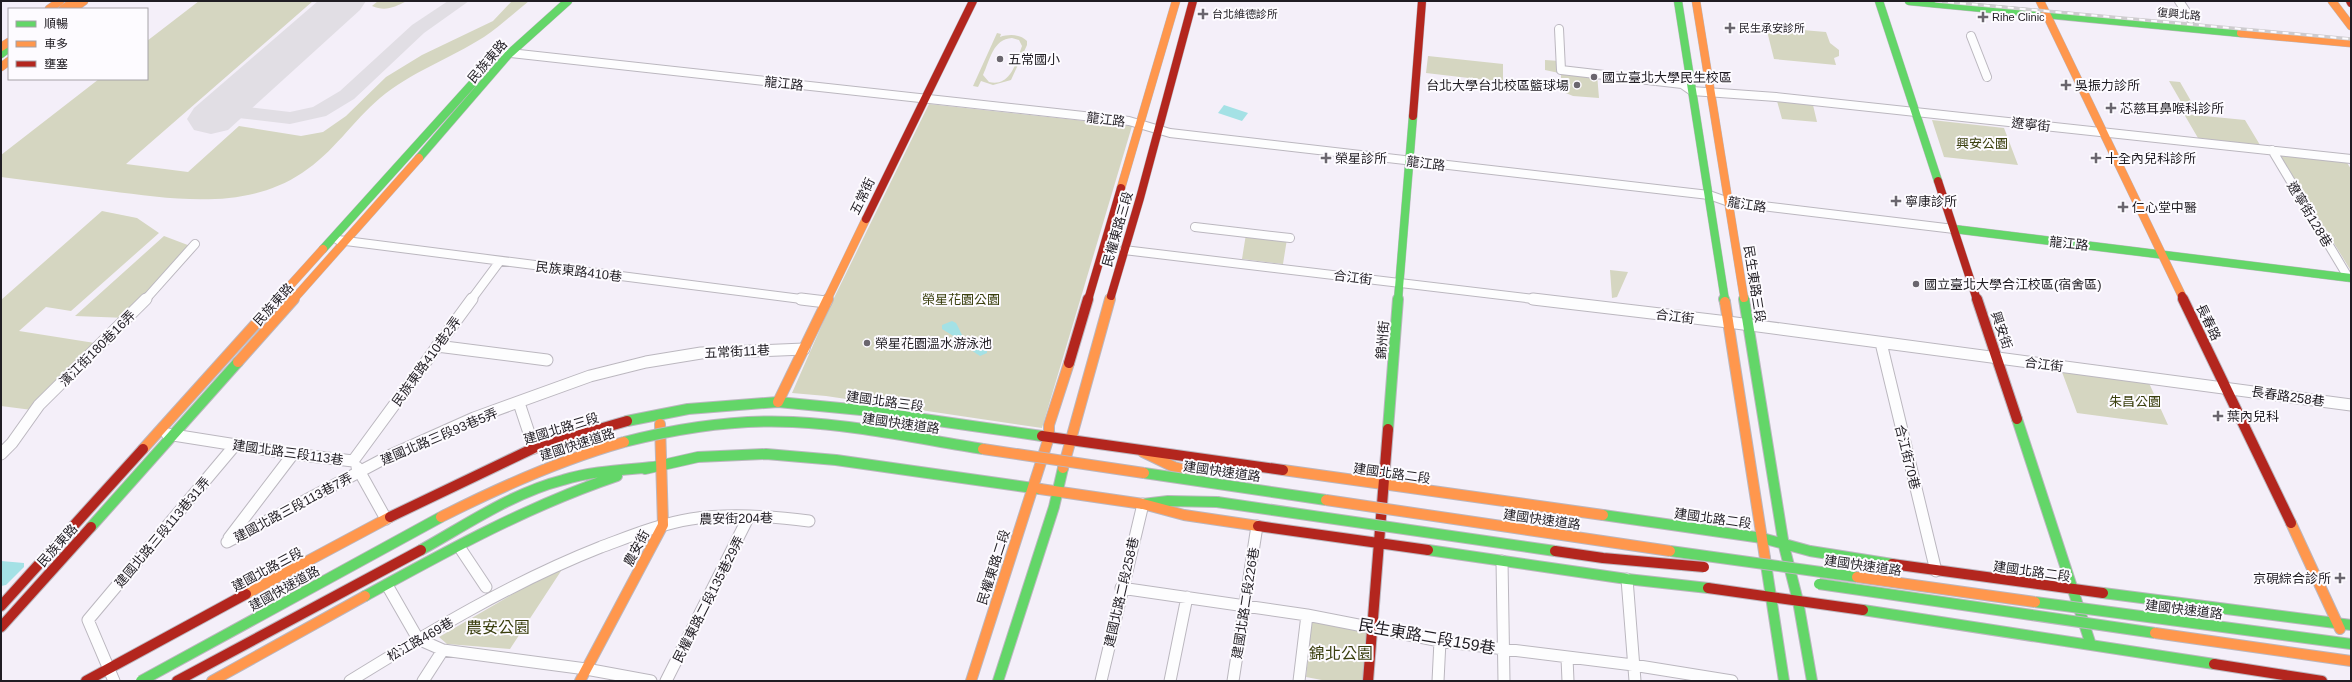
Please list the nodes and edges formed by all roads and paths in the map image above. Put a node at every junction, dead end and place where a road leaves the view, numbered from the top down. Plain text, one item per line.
1 (60, 1) edge
2 (66, 1) edge
3 (74, 1) edge
4 (84, 1) edge
5 (90, 1) edge
6 (556, 1) edge
7 (568, 1) edge
8 (973, 1) edge
9 (1176, 1) edge
10 (1192, 1) edge
11 (1422, 1) edge
12 (1678, 1) edge
13 (1696, 1) edge
14 (1879, 1) edge
15 (1909, 1) edge
16 (1992, 1) edge
17 (2180, 1) edge
18 (2332, 1) edge
19 (2043, 7) edge
20 (50, 8) edge
21 (56, 8) edge
22 (64, 8) edge
23 (74, 8) edge
24 (80, 8) edge
25 (2191, 19) junction
26 (2351, 26) edge
27 (1559, 29) dead end
28 (2351, 33) edge
29 (1970, 36) dead end
30 (2351, 43) edge
31 (501, 52) junction
32 (511, 53) junction
33 (1987, 77) dead end
34 (1692, 91) junction
35 (1711, 93) junction
36 (925, 98) junction
37 (1916, 112) junction
38 (1140, 124) junction
39 (1156, 130) junction
40 (2104, 132) junction
41 (2272, 150) junction
42 (2350, 160) edge
43 (1409, 161) junction
44 (1708, 195) junction
45 (1729, 202) junction
46 (1195, 226) dead end
47 (1954, 229) junction
48 (1290, 238) dead end
49 (331, 239) junction
50 (346, 241) junction
51 (195, 244) dead end
52 (1124, 250) junction
53 (2162, 254) junction
54 (500, 261) junction
55 (2350, 277) edge
56 (1399, 283) junction
57 (826, 302) junction
58 (1728, 322) junction
59 (1749, 326) junction
60 (1881, 343) junction
61 (437, 346) junction
62 (804, 349) junction
63 (1998, 358) junction
64 (547, 360) dead end
65 (2225, 387) junction
66 (778, 402) junction
67 (519, 403) junction
68 (2351, 405) edge
69 (660, 414) junction
70 (157, 433) junction
71 (173, 435) junction
72 (1049, 437) junction
73 (1070, 441) junction
74 (671, 442) dead end
75 (236, 444) junction
76 (651, 446) dead end
77 (534, 448) junction
78 (624, 452) dead end
79 (1143, 452) junction
80 (1, 454) edge
81 (293, 454) junction
82 (972, 457) dead end
83 (353, 460) junction
84 (1041, 462) joint
85 (657, 466) junction
86 (359, 472) junction
87 (460, 484) junction
88 (1383, 485) junction
89 (1032, 488) junction
90 (1056, 492) junction
91 (465, 495) dead end
92 (100, 496) junction
93 (116, 499) junction
94 (1143, 504) junction
95 (749, 516) junction
96 (386, 519) junction
97 (809, 521) dead end
98 (663, 525) junction
99 (1257, 526) junction
100 (1762, 538) junction
101 (1378, 543) junction
102 (1784, 546) junction
103 (462, 551) dead end
104 (577, 555) joint
105 (1717, 558) junction
106 (1502, 562) junction
107 (1936, 571) junction
108 (1759, 575) dead end
109 (1627, 579) junction
110 (387, 584) junction
111 (486, 587) dead end
112 (1122, 588) junction
113 (2074, 589) junction
114 (1770, 596) junction
115 (1187, 597) junction
116 (1798, 601) junction
117 (1, 606) edge
118 (1243, 606) junction
119 (1307, 615) junction
120 (2337, 623) junction
121 (2351, 625) edge
122 (1373, 626) junction
123 (1, 627) edge
124 (2280, 634) junction
125 (2351, 638) edge
126 (418, 639) junction
127 (1440, 641) junction
128 (2351, 644) edge
129 (2091, 645) junction
130 (443, 650) junction
131 (1504, 650) junction
132 (2351, 655) edge
133 (1567, 658) junction
134 (2351, 661) edge
135 (1634, 665) junction
136 (108, 669) junction
137 (586, 669) junction
138 (1726, 680) edge
139 (86, 681) edge
140 (114, 681) edge
141 (141, 681) edge
142 (164, 681) edge
143 (177, 681) edge
144 (212, 681) edge
145 (350, 681) edge
146 (423, 681) edge
147 (580, 681) edge
148 (651, 681) edge
149 (666, 681) edge
150 (971, 681) edge
151 (998, 681) edge
152 (1101, 681) edge
153 (1170, 681) edge
154 (1233, 681) edge
155 (1299, 681) edge
156 (1368, 681) edge
157 (1438, 681) edge
158 (1504, 681) edge
159 (1568, 681) edge
160 (1634, 681) edge
161 (1784, 681) edge
162 (1812, 681) edge
163 (2322, 681) edge

1 - 20 main road
2 - 21 main road
3 - 22 main road
4 - 23 main road
5 - 24 main road
6 - 31 main road, 民族東路
7 - 32 main road, 民族東路
8 - 36 main road, 五常街
9 - 38 main road, 民權東路三段
10 - 39 main road, 民權東路三段
11 - 43 main road, 錦州街
12 - 34 main road
13 - 35 main road, 民生東路三段
14 - 37 main road, 興安街
15 - 19 main road, 復興北路
16 - 19 main road, 復興北路
17 - 25 street
18 - 26 main road
19 - 25 main road, 復興北路
19 - 30 main road, 復興北路
19 - 40 main road, 長春路
25 - 28 main road, 復興北路
27 - 34 street, 遼寧街
29 - 33 street
31 - 32 street, 龍江路
31 - 49 main road, 民族東路
32 - 36 street, 龍江路
32 - 50 main road, 民族東路
34 - 35 street, 遼寧街
34 - 44 main road
35 - 37 street, 遼寧街
35 - 45 main road, 民生東路三段
36 - 38 street, 龍江路
36 - 57 main road, 五常街
37 - 40 street, 遼寧街
37 - 47 main road, 興安街
38 - 39 street, 龍江路
38 - 72 main road, 民權東路三段
39 - 43 street, 龍江路
39 - 52 main road, 民權東路三段
40 - 41 street, 遼寧街
40 - 53 main road, 長春路
41 - 42 street, 遼寧街
41 - 55 street, 遼寧街128巷
43 - 44 street, 龍江路
43 - 56 main road, 錦州街
44 - 45 street, 龍江路
44 - 58 main road
45 - 47 street, 龍江路
45 - 59 main road, 民生東路三段
46 - 48 street
47 - 53 main road, 龍江路
47 - 63 main road, 興安街
49 - 50 street, 民族東路410巷
49 - 70 main road, 民族東路
50 - 54 street, 民族東路410巷
50 - 71 main road, 民族東路
51 - 80 street, 濱江街180巷16弄
52 - 56 street, 合江街
52 - 73 main road, 民權東路三段
53 - 55 main road, 龍江路
53 - 65 main road, 長春路
54 - 57 street, 民族東路410巷
54 - 61 street, 民族東路410巷2弄
56 - 58 street, 合江街
56 - 88 main road, 錦州街
57 - 62 main road, 五常街
58 - 59 street, 合江街
58 - 100 main road
59 - 60 street, 合江街
59 - 102 main road, 民生東路三段
60 - 63 street, 合江街
60 - 107 street, 合江街70巷
61 - 64 street
61 - 83 street, 民族東路410巷2弄
62 - 66 main road, 五常街
62 - 67 street, 五常街11巷
63 - 65 street, 合江街
63 - 113 main road, 興安街
65 - 68 street, 長春路258巷
65 - 120 main road, 長春路
66 - 69 main road, 建國北路三段
66 - 72 main road, 建國北路三段
67 - 77 street
67 - 86 street, 建國北路三段93巷5弄
69 - 77 main road, 建國北路三段
69 - 85 main road, 農安街
70 - 71 street, 建國北路三段113巷
70 - 92 main road, 民族東路
71 - 75 street, 建國北路三段113巷
71 - 93 main road, 民族東路
72 - 73 main road, 建國北路三段
72 - 84 main road, 民權東路三段
73 - 79 main road, 建國北路二段
73 - 90 main road, 民權東路三段
74 - 76 main road
75 - 81 street, 建國北路三段113巷
75 - 136 street, 建國北路三段113巷31弄
77 - 87 main road, 建國北路三段
78 - 142 main road, 建國快速道路
79 - 88 main road, 建國北路二段
79 - 105 main road, bridge
81 - 83 street, 建國北路三段113巷
81 - 86 street, 建國北路三段113巷7弄
82 - 94 main road, 建國快速道路, bridge
83 - 86 street, 建國北路三段113巷
84 - 89 main road, 民權東路二段
85 - 89 main road
85 - 98 main road, 農安街
85 - 110 main road
85 - 143 main road
86 - 96 street, 建國北路三段113巷
87 - 91 street
87 - 96 main road, 建國北路三段
88 - 100 main road, 建國北路二段
88 - 101 main road, 錦州街
89 - 90 main road
89 - 150 main road, 民權東路二段
90 - 94 main road
90 - 151 main road
92 - 93 main road
92 - 117 main road, 民族東路
93 - 123 main road, 民族東路
94 - 99 main road
94 - 112 street, 建國北路二段258巷
95 - 97 street, 農安街204巷
95 - 98 street, 農安街204巷
95 - 149 street, 民權東路二段135巷29弄
96 - 136 main road, 建國北路三段
98 - 104 street, 農安街204巷
98 - 137 main road, 農安街
99 - 101 main road
99 - 118 street, 建國北路二段226巷
100 - 102 main road, 建國北路二段
100 - 114 main road
101 - 106 main road
101 - 122 main road, 錦州街
102 - 107 main road, 建國北路二段
102 - 116 main road, 民生東路三段
103 - 111 street
104 - 126 street, 松江路469巷
105 - 124 main road, 建國快速道路, bridge
105 - 141 main road, 建國快速道路, bridge
106 - 109 main road
106 - 131 street
107 - 113 main road, 建國北路二段
108 - 134 main road, 建國快速道路, bridge
109 - 114 main road
109 - 135 street
110 - 126 street
110 - 144 main road
112 - 115 street, 民生東路二段159巷
112 - 152 street, 建國北路二段258巷
113 - 120 main road, 建國北路二段
113 - 129 main road, 興安街
114 - 116 main road
114 - 161 main road
115 - 118 street, 民生東路二段159巷
115 - 153 street
116 - 129 main road
116 - 162 main road, 民生東路三段
118 - 119 street, 民生東路二段159巷
118 - 154 street, 建國北路二段226巷
119 - 122 street, 民生東路二段159巷
119 - 155 street
120 - 121 main road, 建國北路二段
120 - 132 main road, 長春路
122 - 127 street, 民生東路二段159巷
122 - 156 main road, 錦州街
124 - 125 main road, bridge
124 - 128 main road, 建國快速道路, bridge
126 - 130 street
126 - 145 street, 松江路469巷
127 - 131 street, 民生東路二段159巷
127 - 157 street
129 - 163 main road
130 - 137 street
130 - 146 street
131 - 133 street, 民生東路二段159巷
131 - 158 street
133 - 135 street, 民生東路二段159巷
133 - 159 street
135 - 138 street, 民生東路二段159巷
135 - 160 street
136 - 139 main road, 建國北路三段
136 - 140 street
137 - 147 main road, 農安街
137 - 148 street

